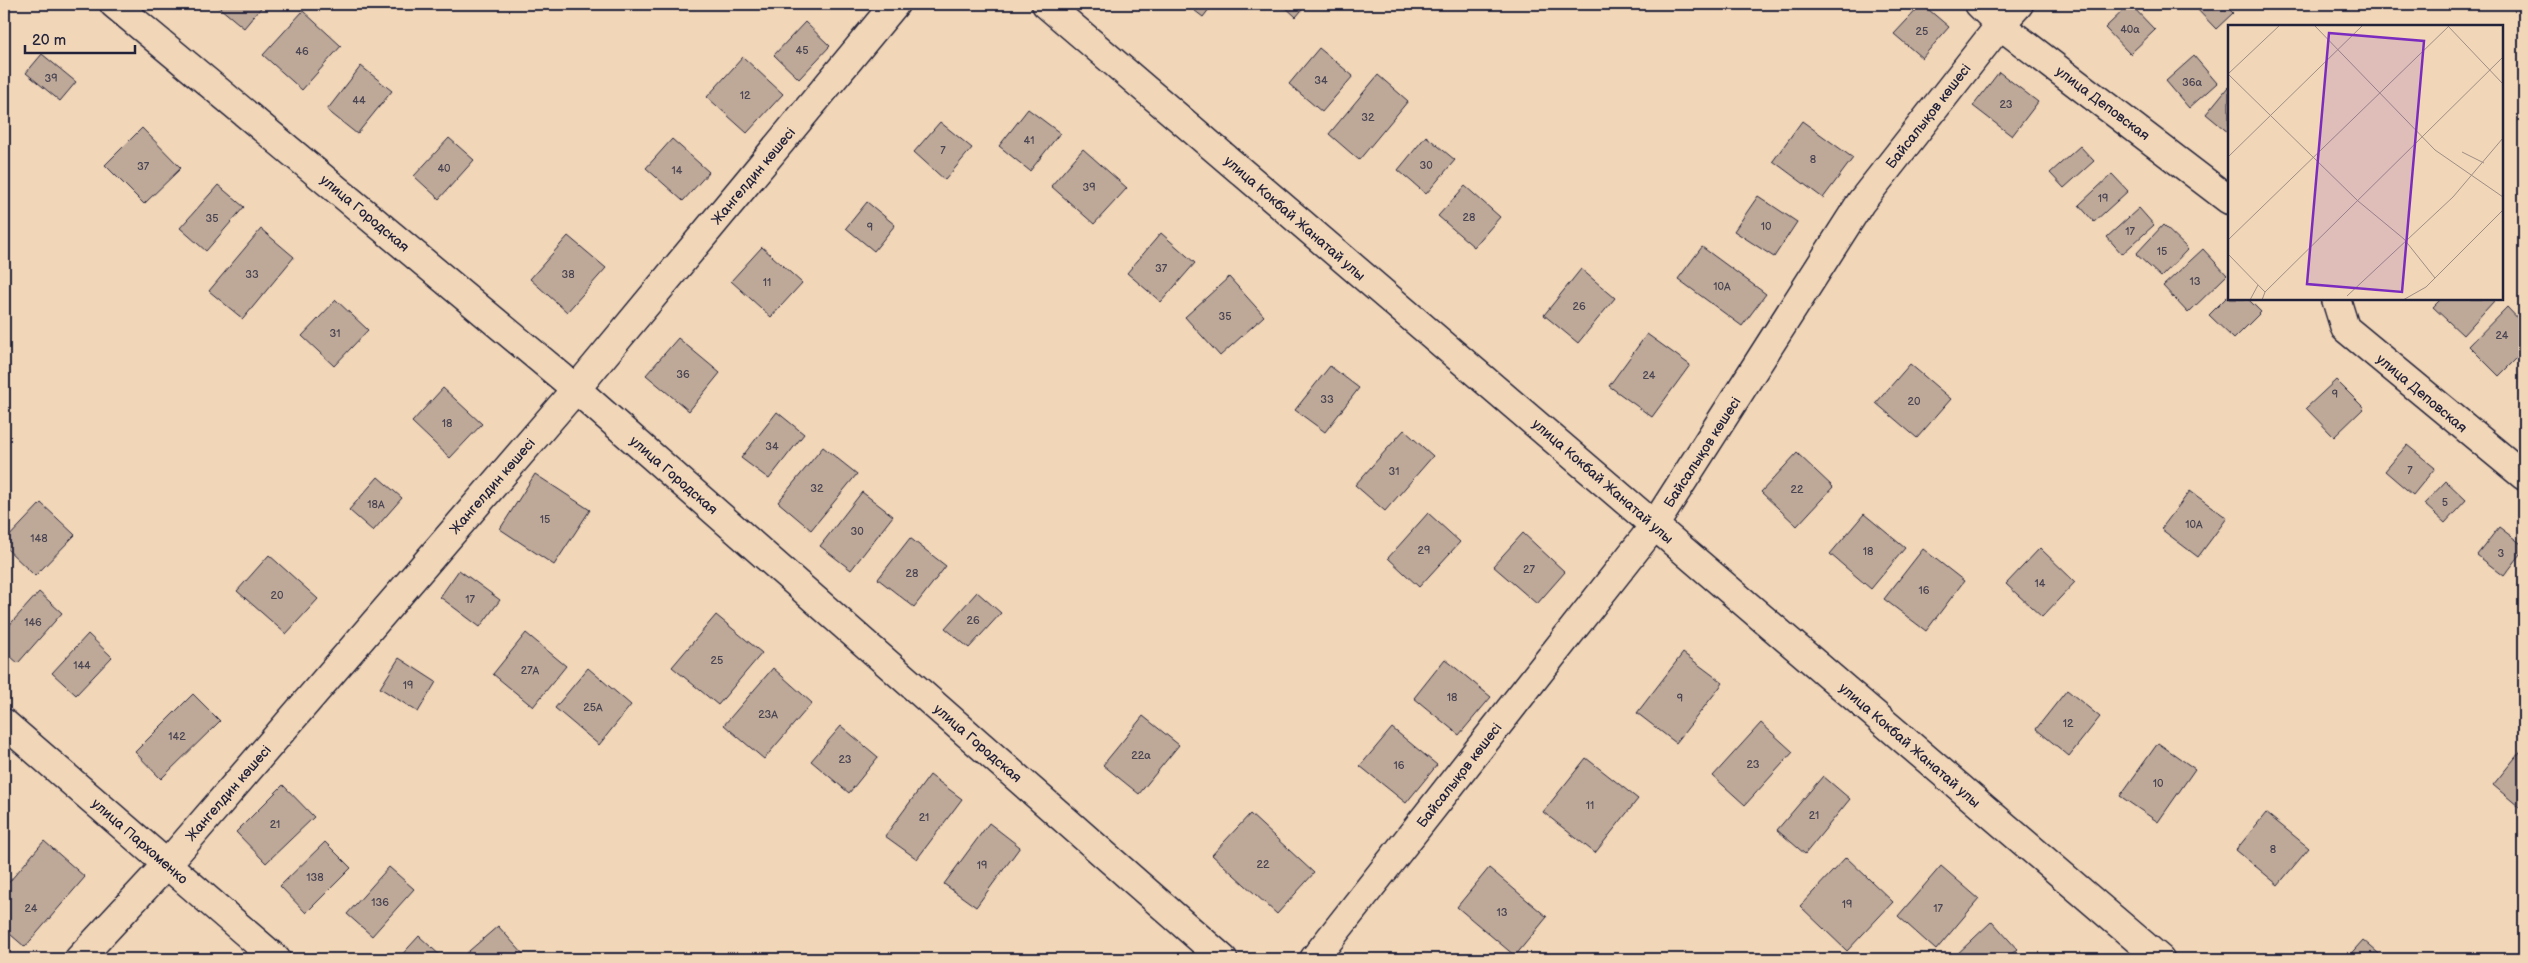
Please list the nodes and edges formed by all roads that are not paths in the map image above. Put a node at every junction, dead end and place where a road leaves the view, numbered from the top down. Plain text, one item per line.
1 (114, 4) edge
2 (895, 4) edge
3 (1046, 4) edge
4 (1979, 4) edge
5 (2019, 4) edge
6 (2000, 25) junction
7 (2228, 199) edge
8 (2336, 300) edge
9 (576, 389) junction
10 (2524, 476) edge
11 (1654, 526) junction
12 (4, 723) edge
13 (167, 864) junction
14 (79, 959) edge
15 (276, 959) edge
16 (1223, 959) edge
17 (1314, 959) edge
18 (2160, 959) edge

1 - 9 street, улица Городская
2 - 9 street, Жангелдин көшесі
3 - 11 street, улица Кокбай Жанатай улы
4 - 6 street, улица Деповская
5 - 6 street, Байсалықов көшесі
6 - 7 street, улица Деповская
6 - 11 street, Байсалықов көшесі
8 - 10 street, улица Деповская
9 - 13 street, Жангелдин көшесі
9 - 16 street, улица Городская
11 - 17 street, Байсалықов көшесі
11 - 18 street, улица Кокбай Жанатай улы
12 - 13 street, улица Пархоменко
13 - 14 street, Жангелдин көшесі
13 - 15 street, улица Пархоменко

